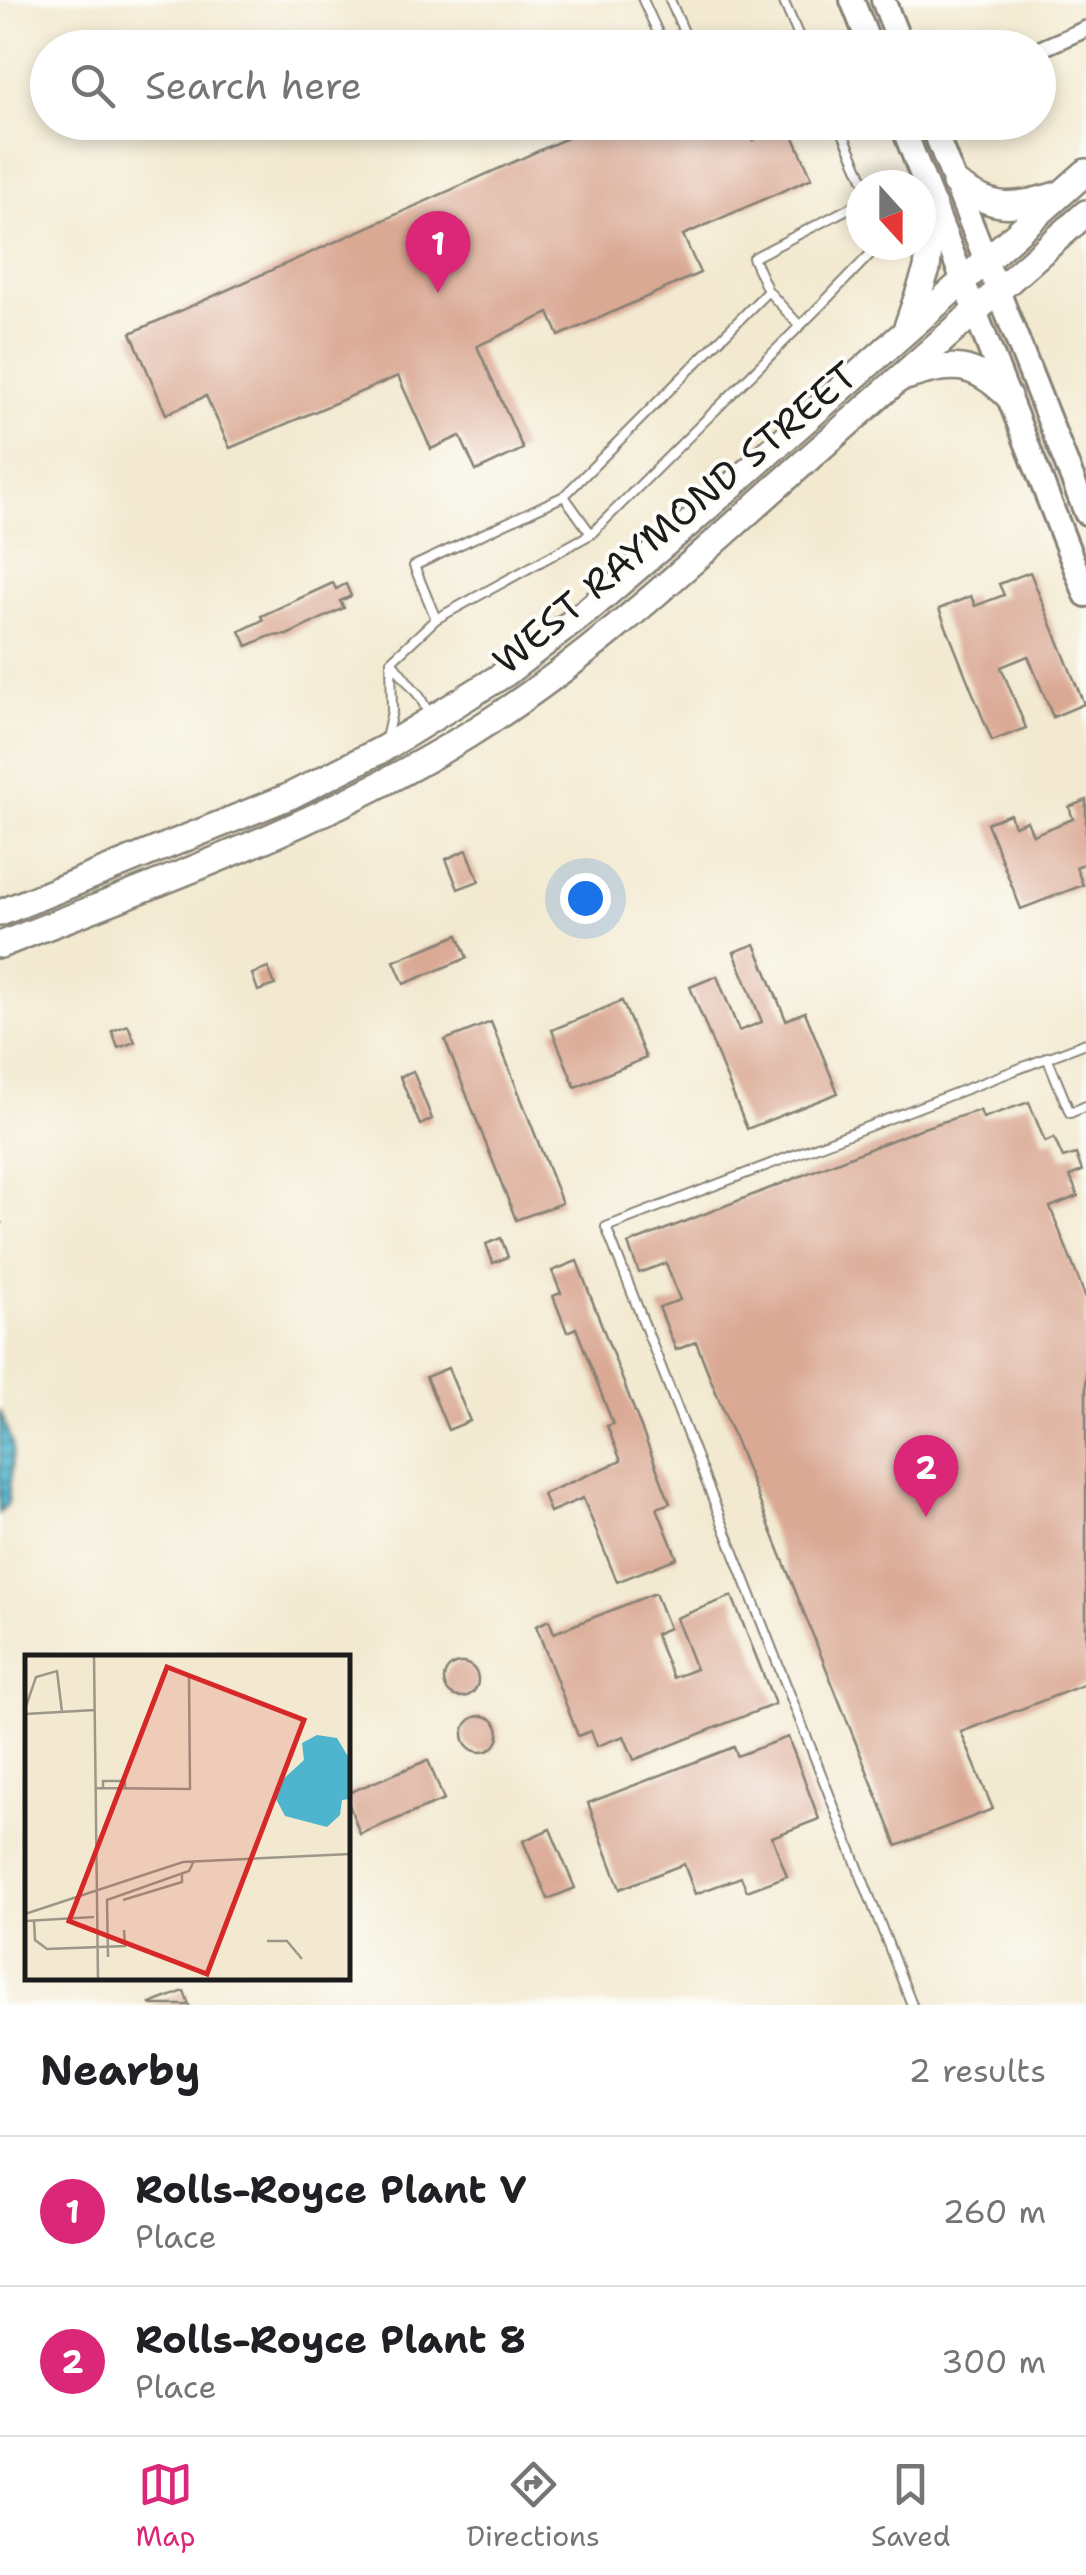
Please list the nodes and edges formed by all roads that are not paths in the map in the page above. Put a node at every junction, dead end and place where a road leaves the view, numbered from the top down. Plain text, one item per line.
1 (670, 0) edge
2 (783, 0) edge
3 (852, 0) edge
4 (883, 0) edge
5 (647, 1) edge
6 (658, 30) edge
7 (682, 30) edge
8 (796, 30) edge
9 (864, 30) edge
10 (895, 30) edge
11 (1086, 30) edge
12 (1056, 42) edge
13 (846, 140) edge
14 (907, 140) edge
15 (938, 140) edge
16 (859, 170) edge
17 (919, 170) edge
18 (1086, 172) edge
19 (955, 184) junction
20 (1062, 194) junction
21 (846, 210) edge
22 (1086, 213) edge
23 (936, 214) edge
24 (864, 260) edge
25 (928, 260) edge
26 (985, 262) junction
27 (962, 281) junction
28 (768, 292) junction
29 (997, 292) junction
30 (974, 312) junction
31 (800, 326) junction
32 (904, 333) junction
33 (897, 380) junction
34 (1008, 396) junction
35 (564, 496) junction
36 (1086, 513) edge
37 (591, 534) junction
38 (1086, 596) edge
39 (436, 619) junction
40 (391, 661) junction
41 (430, 726) junction
42 (383, 749) junction
43 (0, 913) edge
44 (0, 944) edge
45 (1086, 1043) edge
46 (1048, 1057) junction
47 (1086, 1106) edge
48 (912, 2005) edge

1 - 7 lane
2 - 8 lane
3 - 9 main road
4 - 10 main road
5 - 6 lane
11 - 12 street
13 - 16 lane
14 - 17 main road
15 - 19 main road
18 - 20 main road, WEST RAYMOND STREET
19 - 20 main road
19 - 26 main road
20 - 26 main road, WEST RAYMOND STREET
21 - 28 lane
22 - 29 main road, WEST RAYMOND STREET
23 - 27 main road
24 - 31 lane
25 - 32 main road
26 - 27 main road, WEST RAYMOND STREET
26 - 29 main road
27 - 30 main road
27 - 32 main road, WEST RAYMOND STREET
28 - 31 lane
28 - 35 lane
29 - 30 main road, WEST RAYMOND STREET
29 - 36 main road
30 - 33 main road, WEST RAYMOND STREET
30 - 34 main road
31 - 37 lane
32 - 41 main road, WEST RAYMOND STREET
33 - 34 main road
33 - 44 main road, WEST RAYMOND STREET
34 - 38 main road
35 - 37 lane
35 - 39 lane
37 - 39 lane
39 - 40 lane
40 - 41 lane
40 - 42 lane
41 - 42 main road, WEST RAYMOND STREET
42 - 43 main road, WEST RAYMOND STREET
45 - 46 lane
46 - 47 lane
46 - 48 lane

